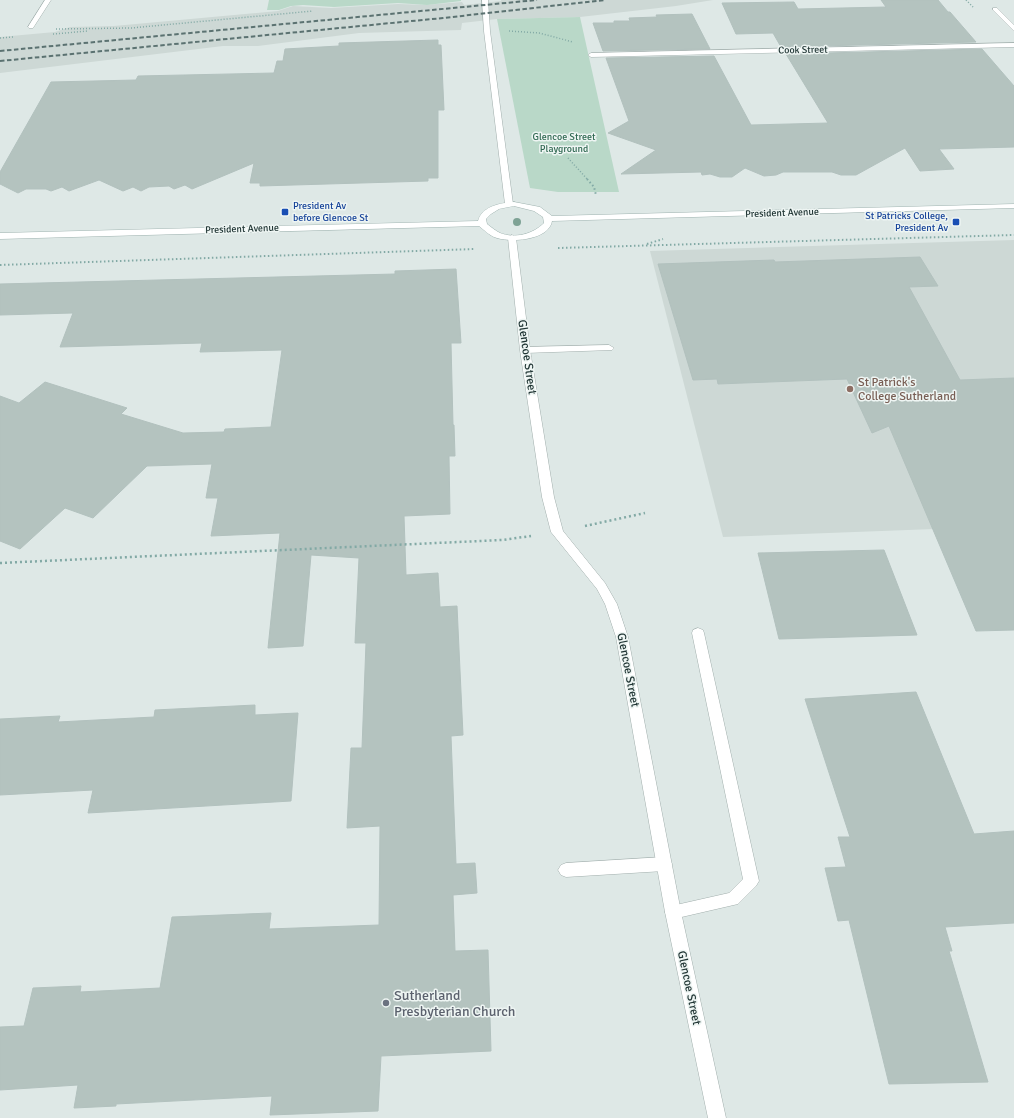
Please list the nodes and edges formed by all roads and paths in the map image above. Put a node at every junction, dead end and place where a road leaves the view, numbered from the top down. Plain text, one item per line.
1 (48, 0) edge
2 (485, 0) edge
3 (995, 9) dead end
4 (312, 12) dead end
5 (30, 27) joint
6 (1014, 29) edge
7 (1014, 45) edge
8 (591, 55) dead end
9 (568, 158) dead end
10 (596, 197) dead end
11 (509, 204) junction
12 (1014, 206) edge
13 (549, 219) junction
14 (483, 223) junction
15 (1014, 235) edge
16 (0, 236) edge
17 (512, 238) junction
18 (639, 246) dead end
19 (478, 249) dead end
20 (0, 265) edge
21 (609, 348) dead end
22 (525, 350) junction
23 (645, 512) dead end
24 (557, 532) junction
25 (0, 563) edge
26 (698, 633) dead end
27 (664, 864) junction
28 (566, 870) dead end
29 (673, 912) junction
30 (717, 1118) edge

1 - 5 street
2 - 11 street
3 - 6 street
4 - 5 path
7 - 8 street, Cook Street
9 - 10 path
11 - 13 street
11 - 14 street
12 - 13 street, President Avenue
13 - 17 street
14 - 16 street, President Avenue
14 - 17 street
15 - 18 path
17 - 22 street, Glencoe Street
19 - 20 path
21 - 22 street
22 - 24 street, Glencoe Street
23 - 24 path
24 - 25 path
24 - 27 street, Glencoe Street
26 - 29 street
27 - 28 street
27 - 29 street, Glencoe Street
29 - 30 street, Glencoe Street

